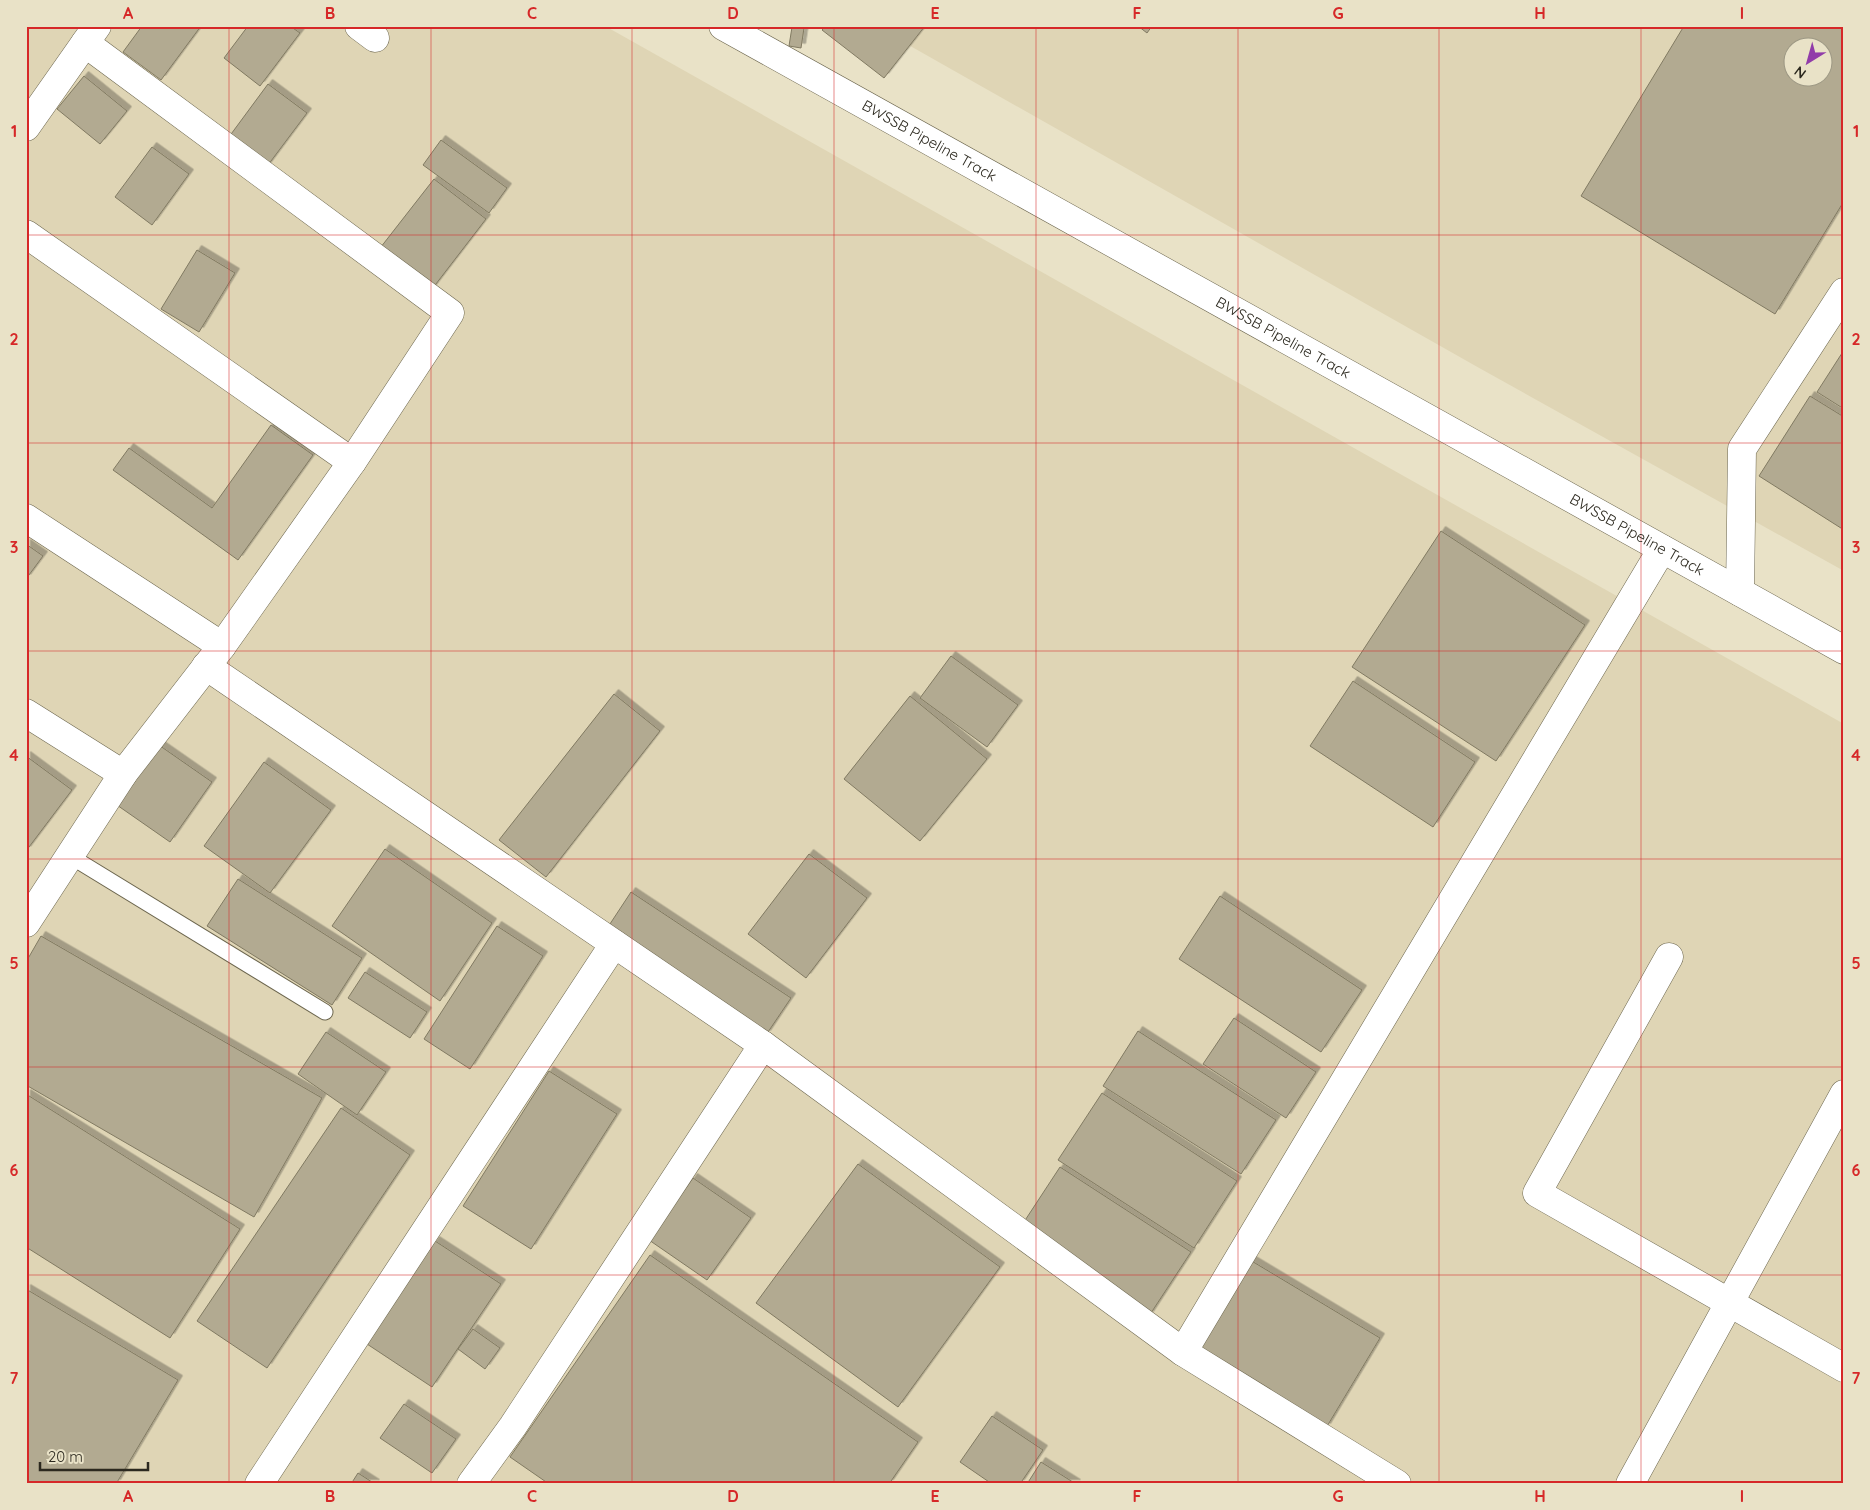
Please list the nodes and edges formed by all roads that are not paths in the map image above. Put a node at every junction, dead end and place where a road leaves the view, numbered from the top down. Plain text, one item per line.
1 (723, 26) edge
2 (91, 34) edge
3 (759, 34) edge
4 (26, 127) edge
5 (26, 234) edge
6 (1844, 292) edge
7 (352, 462) junction
8 (26, 518) edge
9 (1662, 549) junction
10 (1740, 592) junction
11 (1844, 650) edge
12 (214, 656) junction
13 (26, 713) edge
14 (123, 774) junction
15 (70, 856) junction
16 (26, 923) edge
17 (614, 944) junction
18 (1669, 957) dead end
19 (325, 1012) dead end
20 (763, 1045) junction
21 (1844, 1094) edge
22 (1729, 1304) junction
23 (1183, 1352) junction
24 (1844, 1368) edge
25 (259, 1484) edge
26 (471, 1484) edge
27 (1397, 1484) edge
28 (1630, 1484) edge

1 - 3 street, BWSSB Pipeline Track
2 - 4 street
2 - 7 street
3 - 9 street, BWSSB Pipeline Track
5 - 7 street
6 - 10 street
7 - 12 street
8 - 12 street
9 - 10 street, BWSSB Pipeline Track
9 - 23 street
10 - 11 street, BWSSB Pipeline Track
12 - 14 street
12 - 17 street
13 - 14 street
14 - 15 street
15 - 16 street
15 - 19 lane
17 - 20 street
17 - 25 street
18 - 22 street
20 - 23 street
20 - 26 street
21 - 22 street
22 - 24 street
22 - 28 street
23 - 27 street

